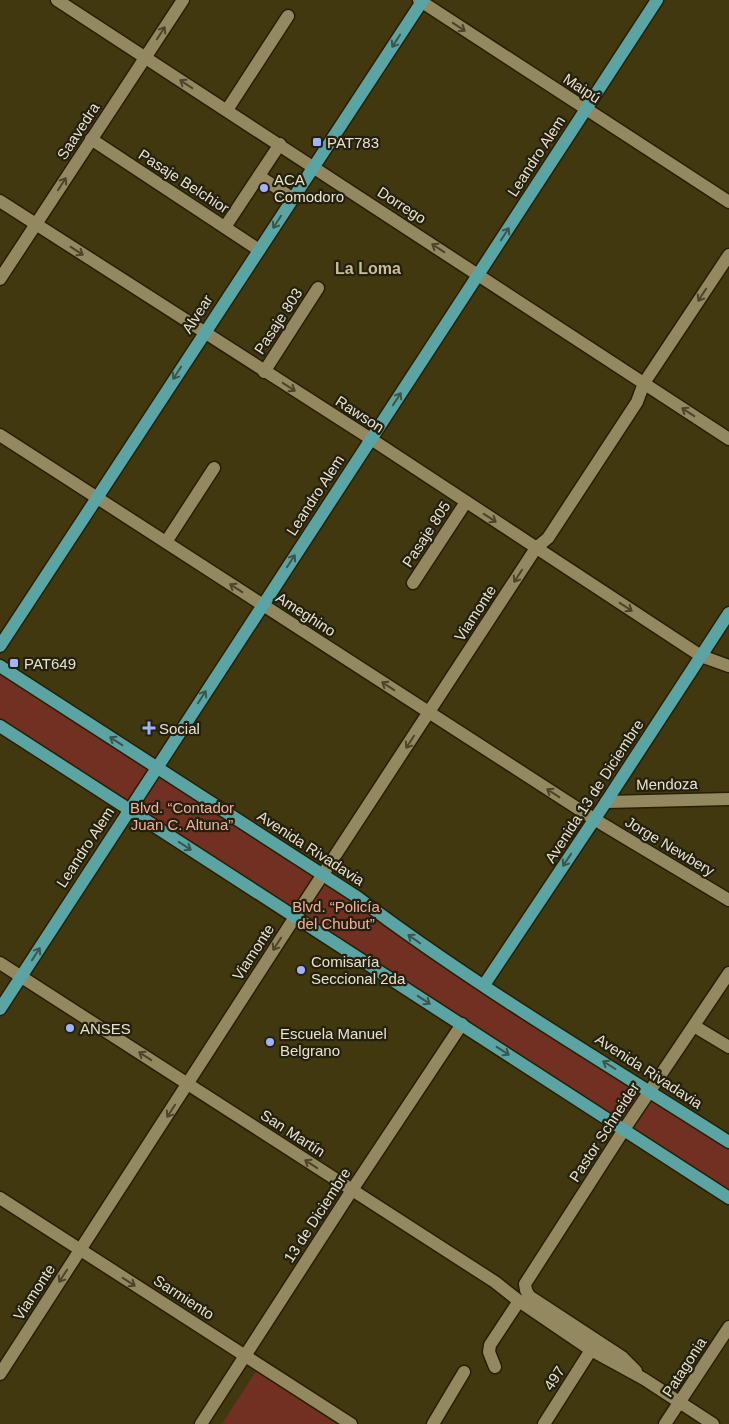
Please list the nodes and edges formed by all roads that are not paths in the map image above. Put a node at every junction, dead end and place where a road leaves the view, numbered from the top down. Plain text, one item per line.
1 (57, 0) edge
2 (183, 0) edge
3 (657, 0) edge
4 (421, 1) edge
5 (288, 16) dead end
6 (145, 57) junction
7 (227, 110) junction
8 (586, 110) junction
9 (91, 139) junction
10 (280, 144) junction
11 (314, 166) junction
12 (259, 176) junction
13 (292, 198) junction
14 (0, 201) edge
15 (729, 202) edge
16 (36, 224) junction
17 (225, 227) junction
18 (259, 250) junction
19 (729, 254) edge
20 (478, 274) junction
21 (0, 279) edge
22 (318, 288) dead end
23 (204, 332) junction
24 (264, 372) junction
25 (644, 383) junction
26 (0, 435) edge
27 (371, 439) junction
28 (729, 439) edge
29 (214, 468) dead end
30 (96, 498) junction
31 (466, 502) junction
32 (166, 542) junction
33 (536, 548) junction
34 (413, 583) dead end
35 (262, 605) junction
36 (729, 613) edge
37 (0, 646) edge
38 (701, 656) junction
39 (0, 666) edge
40 (729, 666) edge
41 (430, 713) junction
42 (0, 726) edge
43 (157, 767) junction
44 (729, 799) edge
45 (606, 802) junction
46 (129, 810) junction
47 (594, 819) junction
48 (323, 874) junction
49 (729, 900) edge
50 (295, 917) junction
51 (0, 963) edge
52 (729, 973) edge
53 (21, 977) junction
54 (484, 985) junction
55 (0, 1009) edge
56 (462, 1024) junction
57 (694, 1026) junction
58 (729, 1047) edge
59 (188, 1084) junction
60 (650, 1091) junction
61 (624, 1129) junction
62 (729, 1142) edge
63 (352, 1190) junction
64 (0, 1198) edge
65 (729, 1198) edge
66 (80, 1250) junction
67 (525, 1284) joint
68 (519, 1301) junction
69 (729, 1327) edge
70 (592, 1350) junction
71 (245, 1356) junction
72 (495, 1368) dead end
73 (464, 1372) dead end
74 (0, 1374) edge
75 (644, 1379) junction
76 (680, 1402) junction
77 (201, 1424) edge
78 (351, 1424) edge
79 (433, 1424) edge
80 (544, 1424) edge
81 (666, 1424) edge
82 (713, 1424) edge

1 - 6 street, Dorrego
6 -> 2 street, Saavedra
3 - 8 main road, Leandro Alem
4 -> 8 street, Maipú
4 -> 11 main road, Alvear
5 - 7 street
7 -> 6 street, Dorrego
6 - 9 street, Saavedra
7 - 10 street, Dorrego
8 - 15 street, Maipú
20 -> 8 main road, Leandro Alem
16 -> 9 street, Saavedra
9 - 17 street, Pasaje Belchior
10 - 11 street, Dorrego
10 - 12 street
11 - 13 main road, Alvear
20 -> 11 street, Dorrego
12 - 13 street
12 - 17 street
13 -> 18 main road, Alvear
14 - 16 street, Rawson
16 - 21 street, Saavedra
16 -> 23 street, Rawson
17 - 18 street, Pasaje Belchior
18 - 23 main road, Alvear
19 -> 25 street, Viamonte
20 - 25 street, Dorrego
27 -> 20 main road, Leandro Alem
22 - 24 street, Pasaje 803
23 - 24 street, Rawson
23 -> 30 main road, Alvear
24 -> 27 street, Rawson
28 -> 25 street, Dorrego
25 - 33 street, Viamonte
26 - 30 street, Ameghino
27 - 31 street, Rawson
35 -> 27 main road, Leandro Alem
29 - 32 street
30 - 32 street, Ameghino
30 - 37 main road, Alvear
31 -> 33 street, Rawson
31 - 34 street, Pasaje 805
35 -> 32 street, Ameghino
33 -> 38 street, Rawson
33 -> 41 street, Viamonte
41 -> 35 street, Ameghino
43 -> 35 main road, Leandro Alem
36 - 38 main road, Avenida 13 de Diciembre
38 - 40 street, Rawson
38 - 45 main road, Avenida 13 de Diciembre
43 -> 39 main road, Avenida Rivadavia
47 -> 41 street, Ameghino
41 -> 48 street, Viamonte
42 - 46 main road
43 - 46 main road, Leandro Alem
43 - 48 main road, Avenida Rivadavia
44 - 45 street, Mendoza
45 - 47 main road, Avenida 13 de Diciembre
46 -> 50 main road
53 -> 46 main road, Leandro Alem
47 - 49 street, Jorge Newbery
47 -> 54 main road, Avenida 13 de Diciembre
48 - 50 street, Viamonte
54 -> 48 main road, Avenida Rivadavia
50 -> 56 main road
50 -> 59 street, Viamonte
51 - 53 street, San Martín
52 - 57 street, Pastor Schneider
53 - 55 main road, Leandro Alem
59 -> 53 street, San Martín
60 -> 54 main road, Avenida Rivadavia
56 -> 61 main road
56 - 63 street, 13 de Diciembre
57 - 58 street
57 - 60 street, Pastor Schneider
63 -> 59 street, San Martín
59 -> 66 street, Viamonte
60 - 61 street, Pastor Schneider
60 - 62 main road, Avenida Rivadavia
61 - 65 main road
61 - 67 street, Pastor Schneider
63 - 68 street, San Martín
63 - 71 street, 13 de Diciembre
64 - 66 street, Sarmiento
66 -> 71 street, Sarmiento
66 -> 74 street, Viamonte
67 - 75 street, San Martín
68 - 70 street, San Martín
68 - 72 street
69 - 76 street, Patagonia
70 - 75 street, San Martín
70 - 80 street, 497
71 - 77 street, 13 de Diciembre
71 - 78 street, Sarmiento
73 - 79 street
75 - 76 street, San Martín
76 - 81 street, Patagonia
76 - 82 street, San Martín

